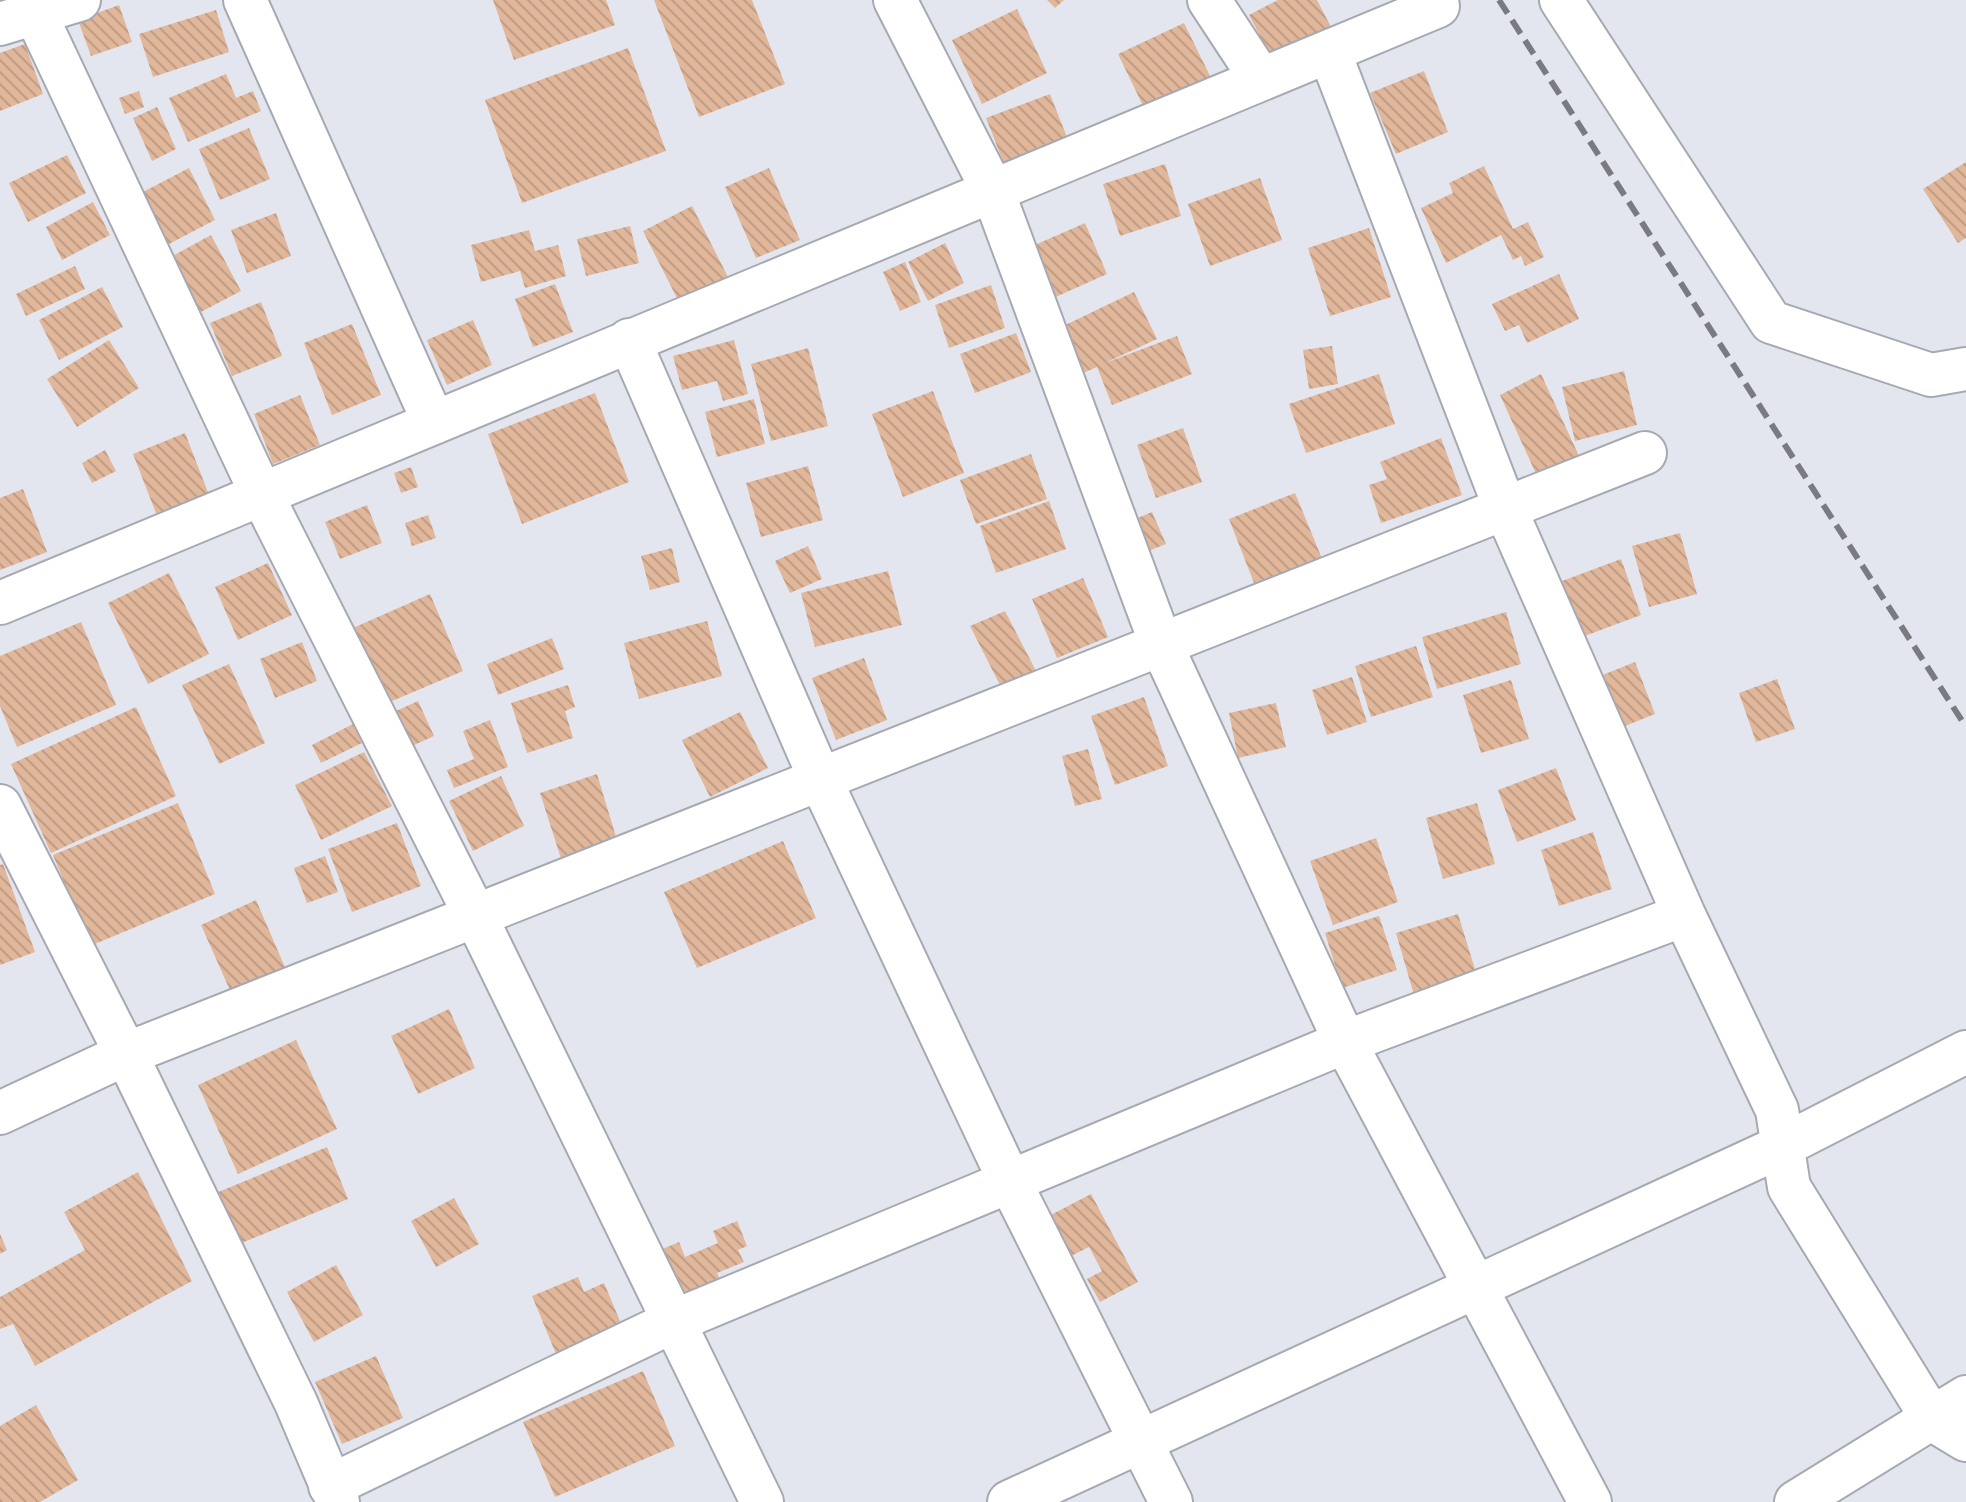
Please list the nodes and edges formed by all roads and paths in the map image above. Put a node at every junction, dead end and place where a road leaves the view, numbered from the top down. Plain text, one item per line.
1 (79, 0) edge
2 (245, 0) edge
3 (895, 0) edge
4 (1209, 0) edge
5 (1561, 0) edge
6 (1438, 6) dead end
7 (21, 12) edge
8 (1329, 51) junction
9 (1261, 79) junction
10 (992, 189) junction
11 (629, 340) junction
12 (1966, 369) edge
13 (434, 423) junction
14 (1645, 453) dead end
15 (262, 495) junction
16 (1505, 508) junction
17 (0, 603) edge
18 (1161, 644) junction
19 (821, 781) junction
20 (0, 806) edge
21 (1684, 915) junction
22 (476, 917) junction
23 (1345, 1042) junction
24 (1966, 1052) edge
25 (126, 1054) junction
26 (0, 1113) edge
27 (1780, 1147) junction
28 (1010, 1182) junction
29 (1475, 1285) junction
30 (672, 1322) junction
31 (1955, 1419) edge
32 (1140, 1440) junction
33 (334, 1494) edge
34 (762, 1502) edge
35 (1009, 1502) edge
36 (1171, 1502) edge
37 (1590, 1502) edge
38 (1796, 1502) edge

1 - 7 street
2 - 13 street
3 - 10 street
4 - 9 street
5 - 12 street
6 - 8 street
7 - 15 street
8 - 9 street
8 - 16 street
9 - 10 street
10 - 11 street
10 - 18 street
11 - 13 street
11 - 19 street
13 - 15 street
14 - 16 street
15 - 17 street
15 - 22 street
16 - 18 street
16 - 21 street
18 - 19 street
18 - 23 street
19 - 22 street
19 - 28 street
20 - 25 street
21 - 23 street
21 - 27 street
22 - 25 street
22 - 30 street
23 - 28 street
23 - 29 street
24 - 27 street
25 - 26 street
25 - 33 street
27 - 29 street
27 - 31 street
28 - 30 street
28 - 32 street
29 - 32 street
29 - 37 street
30 - 33 street
30 - 34 street
31 - 38 street
32 - 35 street
32 - 36 street

